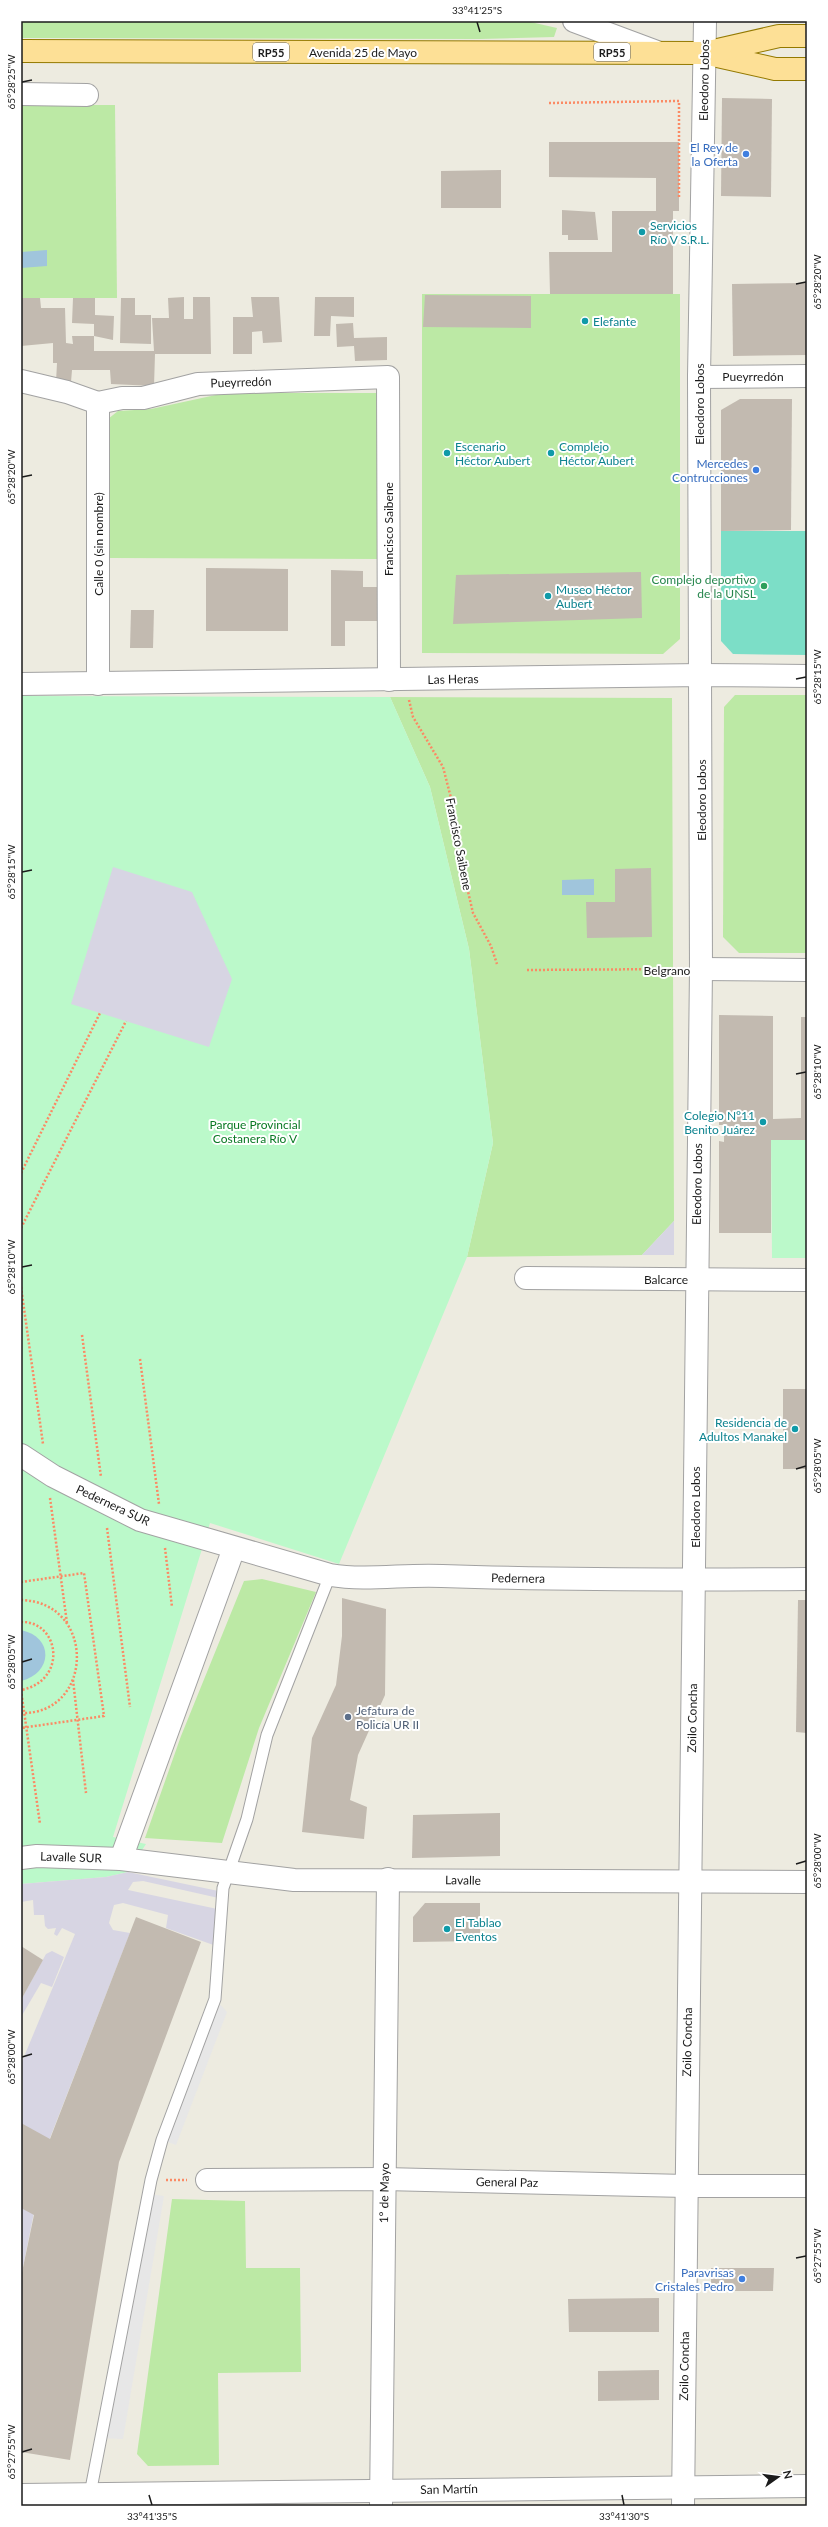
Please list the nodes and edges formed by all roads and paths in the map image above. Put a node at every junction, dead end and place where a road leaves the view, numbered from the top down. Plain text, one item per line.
1 (574, 21) edge
2 (705, 21) edge
3 (807, 36) edge
4 (21, 51) edge
5 (659, 53) junction
6 (704, 53) junction
7 (807, 69) edge
8 (21, 94) edge
9 (87, 95) dead end
10 (549, 103) dead end
11 (679, 205) dead end
12 (699, 376) junction
13 (807, 376) edge
14 (388, 377) joint
15 (21, 381) edge
16 (98, 403) junction
17 (702, 675) junction
18 (807, 676) edge
19 (397, 680) junction
20 (21, 684) edge
21 (98, 684) junction
22 (497, 964) dead end
23 (701, 969) junction
24 (527, 970) dead end
25 (807, 970) edge
26 (100, 1013) dead end
27 (126, 1021) dead end
28 (21, 1173) edge
29 (21, 1228) edge
30 (526, 1278) dead end
31 (696, 1279) junction
32 (807, 1280) edge
33 (21, 1287) edge
34 (140, 1359) dead end
35 (21, 1455) edge
36 (47, 1472) junction
37 (162, 1526) junction
38 (234, 1548) junction
39 (330, 1575) junction
40 (61, 1577) junction
41 (695, 1578) junction
42 (807, 1579) edge
43 (21, 1582) edge
44 (21, 1600) edge
45 (172, 1607) dead end
46 (21, 1622) edge
47 (67, 1623) junction
48 (73, 1680) junction
49 (21, 1690) edge
50 (22, 1713) edge
51 (78, 1720) junction
52 (26, 1727) junction
53 (21, 1728) edge
54 (86, 1793) dead end
55 (40, 1824) dead end
56 (21, 1858) edge
57 (121, 1859) junction
58 (228, 1871) junction
59 (388, 1879) junction
60 (688, 1882) junction
61 (807, 1882) edge
62 (384, 2179) junction
63 (151, 2180) junction
64 (207, 2180) joint
65 (686, 2186) junction
66 (807, 2186) edge
67 (807, 2486) edge
68 (21, 2495) edge
69 (683, 2496) edge
70 (382, 2498) edge
71 (90, 2500) edge

1 - 5 street
2 - 6 street, Eleodoro Lobos
3 - 6 main road, Avenida 25 de Mayo / RP55
4 - 5 main road, Avenida 25 de Mayo / RP55
5 - 6 main road, Avenida 25 de Mayo / RP55
6 - 7 main road, Avenida 25 de Mayo / RP55
6 - 12 street, Eleodoro Lobos
8 - 9 street
10 - 11 path
12 - 13 street, Pueyrredón
12 - 17 street, Eleodoro Lobos
14 - 16 street, Pueyrredón
14 - 19 street, Francisco Saibene
15 - 16 street
16 - 21 street, Calle 0 (sin nombre)
17 - 18 street, Las Heras
17 - 19 street, Las Heras
17 - 23 street, Eleodoro Lobos
19 - 21 street, Las Heras
19 - 22 path, Francisco Saibene
20 - 21 street, Las Heras
23 - 24 path, Belgrano
23 - 25 street, Belgrano
23 - 31 street, Eleodoro Lobos
26 - 28 path
27 - 29 path
30 - 31 street, Balcarce
31 - 32 street, Balcarce
31 - 41 street, Eleodoro Lobos
33 - 36 path
34 - 37 path
35 - 36 street, Pedernera SUR
36 - 37 street, Pedernera SUR
36 - 40 path
37 - 38 street, Pedernera SUR
37 - 45 path
38 - 39 street, Pedernera
38 - 57 street
39 - 41 street, Pedernera
39 - 58 lane
40 - 43 path
40 - 47 path
40 - 51 path
41 - 42 street, Pedernera
41 - 60 street, Zoilo Concha
44 - 47 path
46 - 49 path
47 - 48 path
48 - 50 path
48 - 51 path
49 - 50 path
50 - 52 path
51 - 52 path
51 - 54 path
52 - 53 path
52 - 55 path
56 - 57 street, Lavalle SUR
57 - 58 street, Lavalle
58 - 59 street, Lavalle
58 - 63 lane
59 - 60 street, Lavalle
59 - 62 street, 1º de Mayo
60 - 61 street, Lavalle
60 - 65 street, Zoilo Concha
62 - 64 street, General Paz
62 - 65 street, General Paz
62 - 70 street, 1º de Mayo
63 - 64 path
63 - 71 lane
65 - 66 street, General Paz
65 - 69 street, Zoilo Concha
67 - 69 street, San Martín
68 - 71 street, San Martín
69 - 70 street, San Martín
70 - 71 street, San Martín

